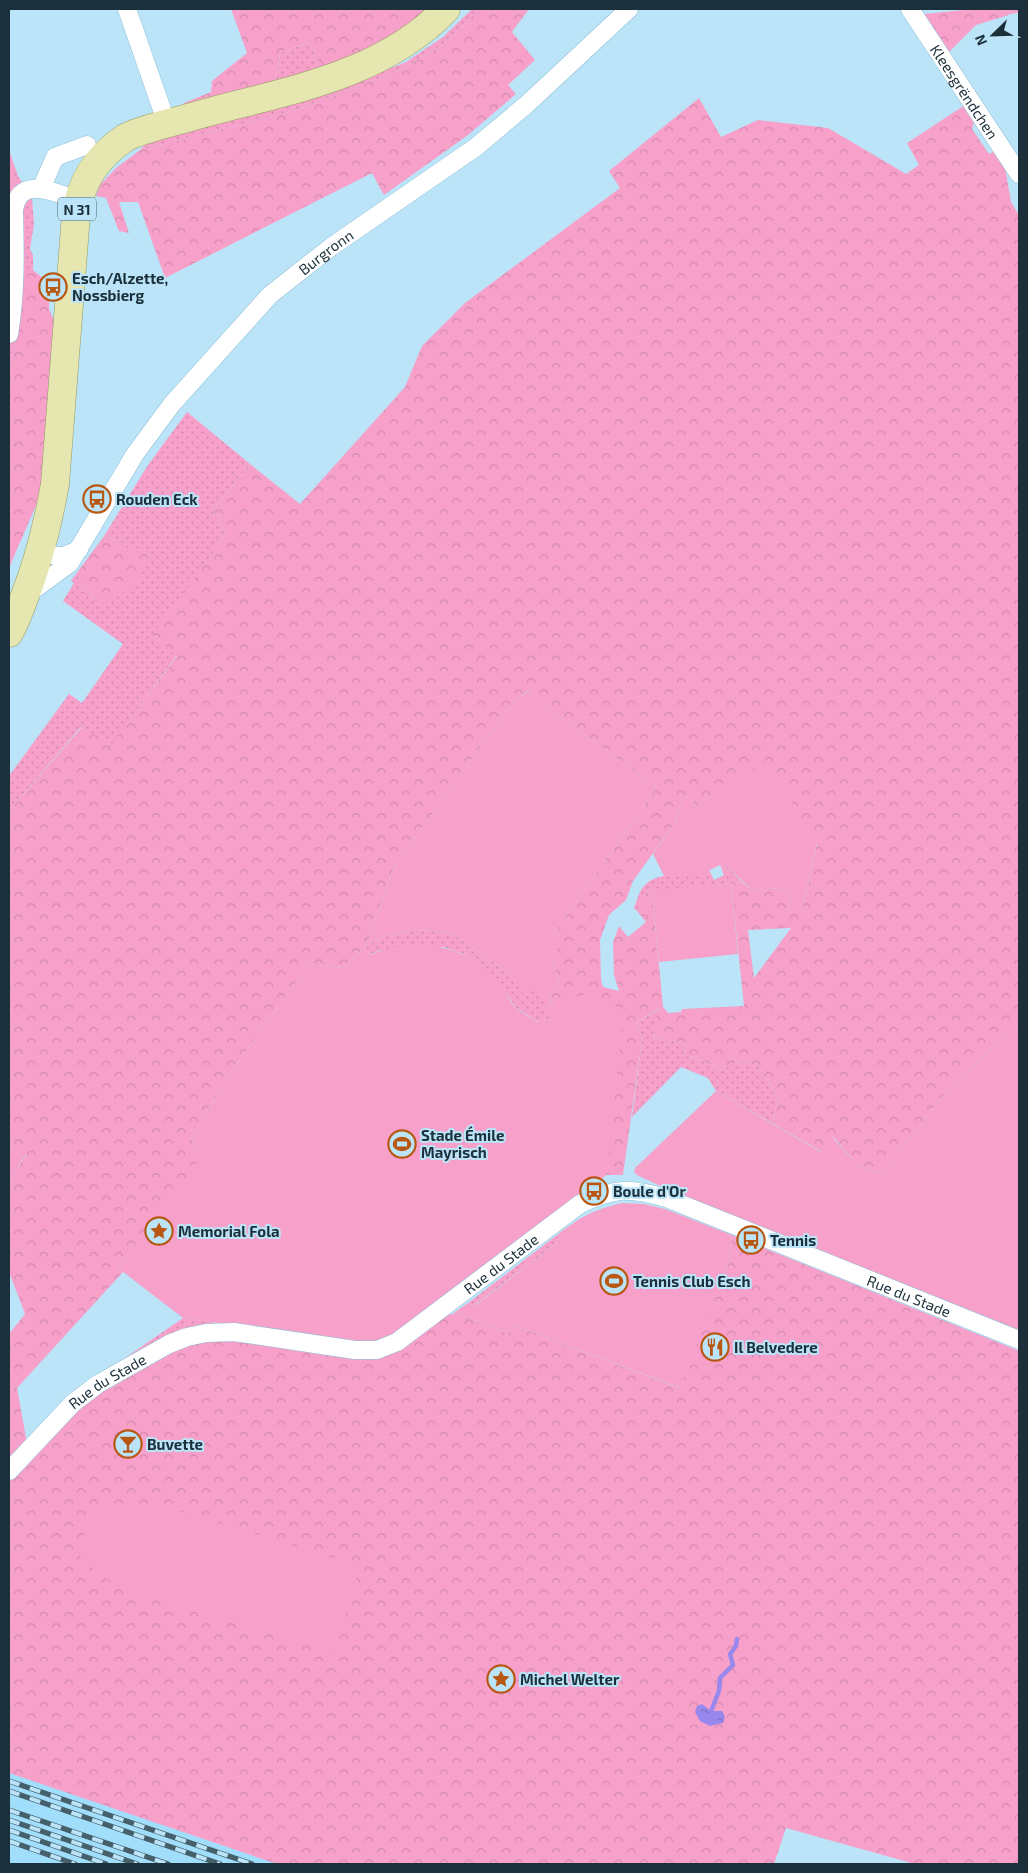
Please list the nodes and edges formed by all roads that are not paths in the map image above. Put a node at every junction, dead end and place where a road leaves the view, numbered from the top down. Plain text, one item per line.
1 (127, 9) edge
2 (446, 9) edge
3 (629, 9) edge
4 (910, 9) edge
5 (167, 124) junction
6 (87, 145) dead end
7 (1019, 174) edge
8 (41, 189) junction
9 (78, 200) junction
10 (9, 334) edge
11 (79, 549) junction
12 (46, 562) junction
13 (9, 633) edge
14 (1019, 1340) edge
15 (9, 1470) edge

1 - 5 street
2 - 5 main road, N 31
3 - 11 street, Burgronn
4 - 7 street, Kleesgrëndchen
5 - 9 main road, N 31
6 - 8 street
8 - 9 street
8 - 10 street
9 - 12 main road, N 31
11 - 12 street
11 - 12 street, Burgronn
12 - 13 main road, N 31
14 - 15 street, Rue du Stade

